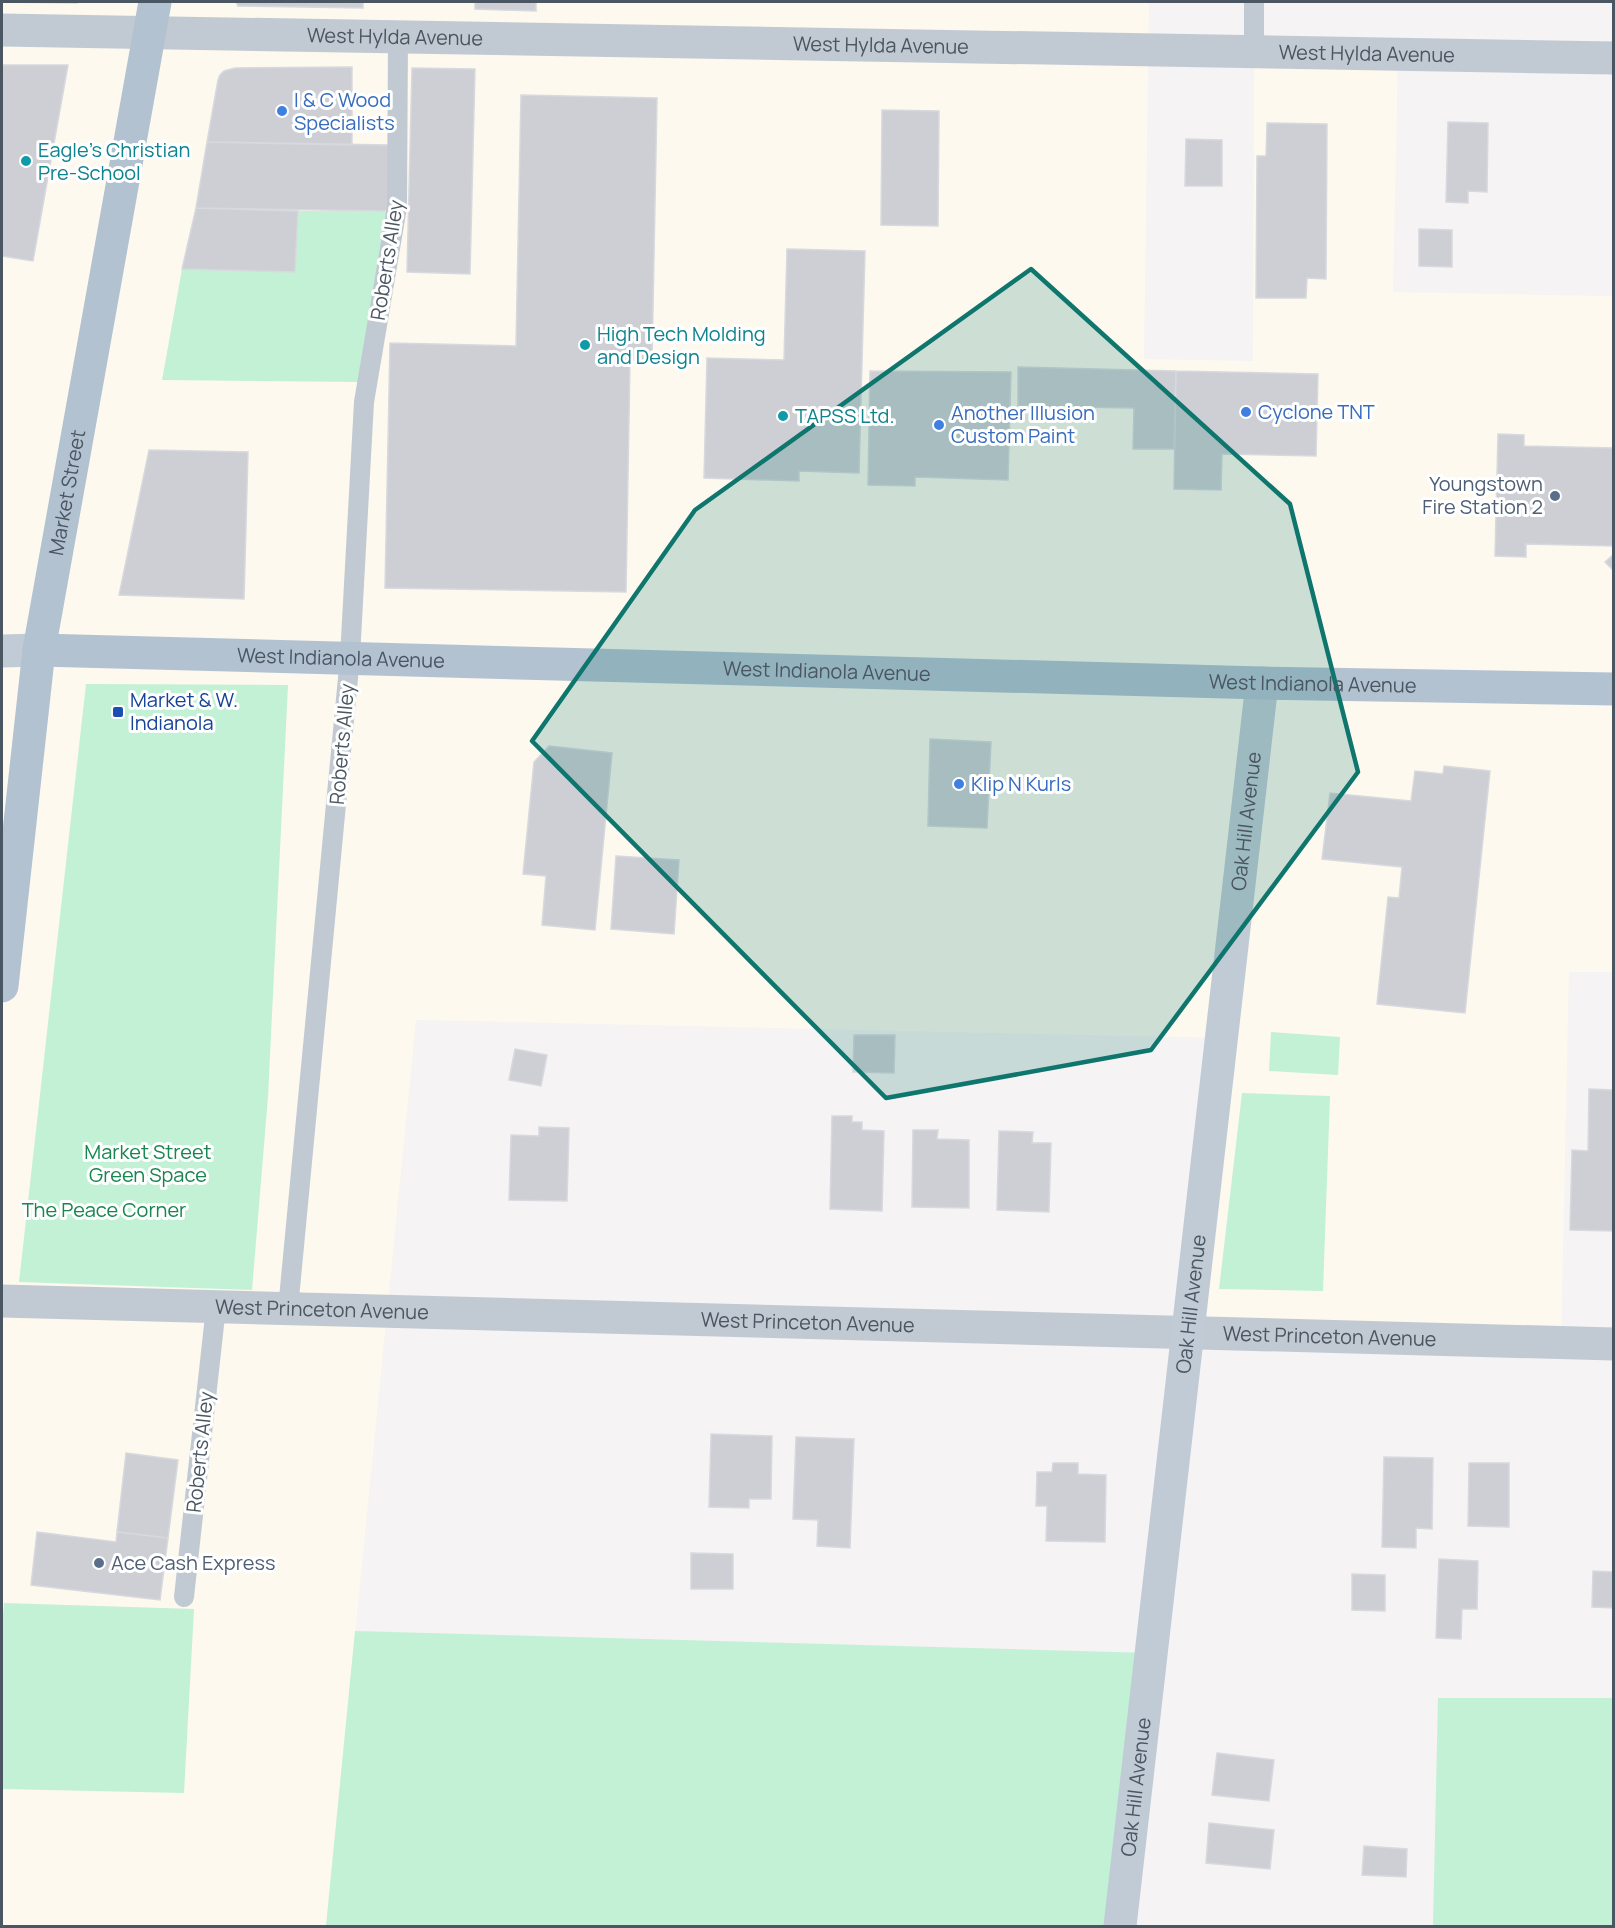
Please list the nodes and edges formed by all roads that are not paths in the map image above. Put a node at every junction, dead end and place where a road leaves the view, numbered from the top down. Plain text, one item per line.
1 (1254, 2) edge
2 (152, 17) edge
3 (2, 30) edge
4 (398, 36) junction
5 (1254, 52) junction
6 (1614, 58) edge
7 (39, 650) junction
8 (2, 651) edge
9 (350, 657) junction
10 (1263, 683) junction
11 (1614, 689) edge
12 (2, 986) edge
13 (2, 1301) edge
14 (216, 1307) junction
15 (288, 1309) junction
16 (1188, 1333) junction
17 (1614, 1344) edge
18 (184, 1597) dead end
19 (1120, 1926) edge

1 - 5 lane
2 - 3 street, West Hylda Avenue
2 - 4 street, West Hylda Avenue
2 - 7 main road, Market Street
4 - 5 street, West Hylda Avenue
4 - 9 lane, Roberts Alley
5 - 6 street, West Hylda Avenue
7 - 8 street
7 - 9 main road, West Indianola Avenue
7 - 12 main road, Market Street
9 - 10 main road, West Indianola Avenue
9 - 15 lane, Roberts Alley
10 - 11 main road, West Indianola Avenue
10 - 16 street, Oak Hill Avenue
13 - 14 street, West Princeton Avenue
14 - 15 street, West Princeton Avenue
14 - 18 lane, Roberts Alley
15 - 16 street, West Princeton Avenue
16 - 17 street, West Princeton Avenue
16 - 19 street, Oak Hill Avenue

